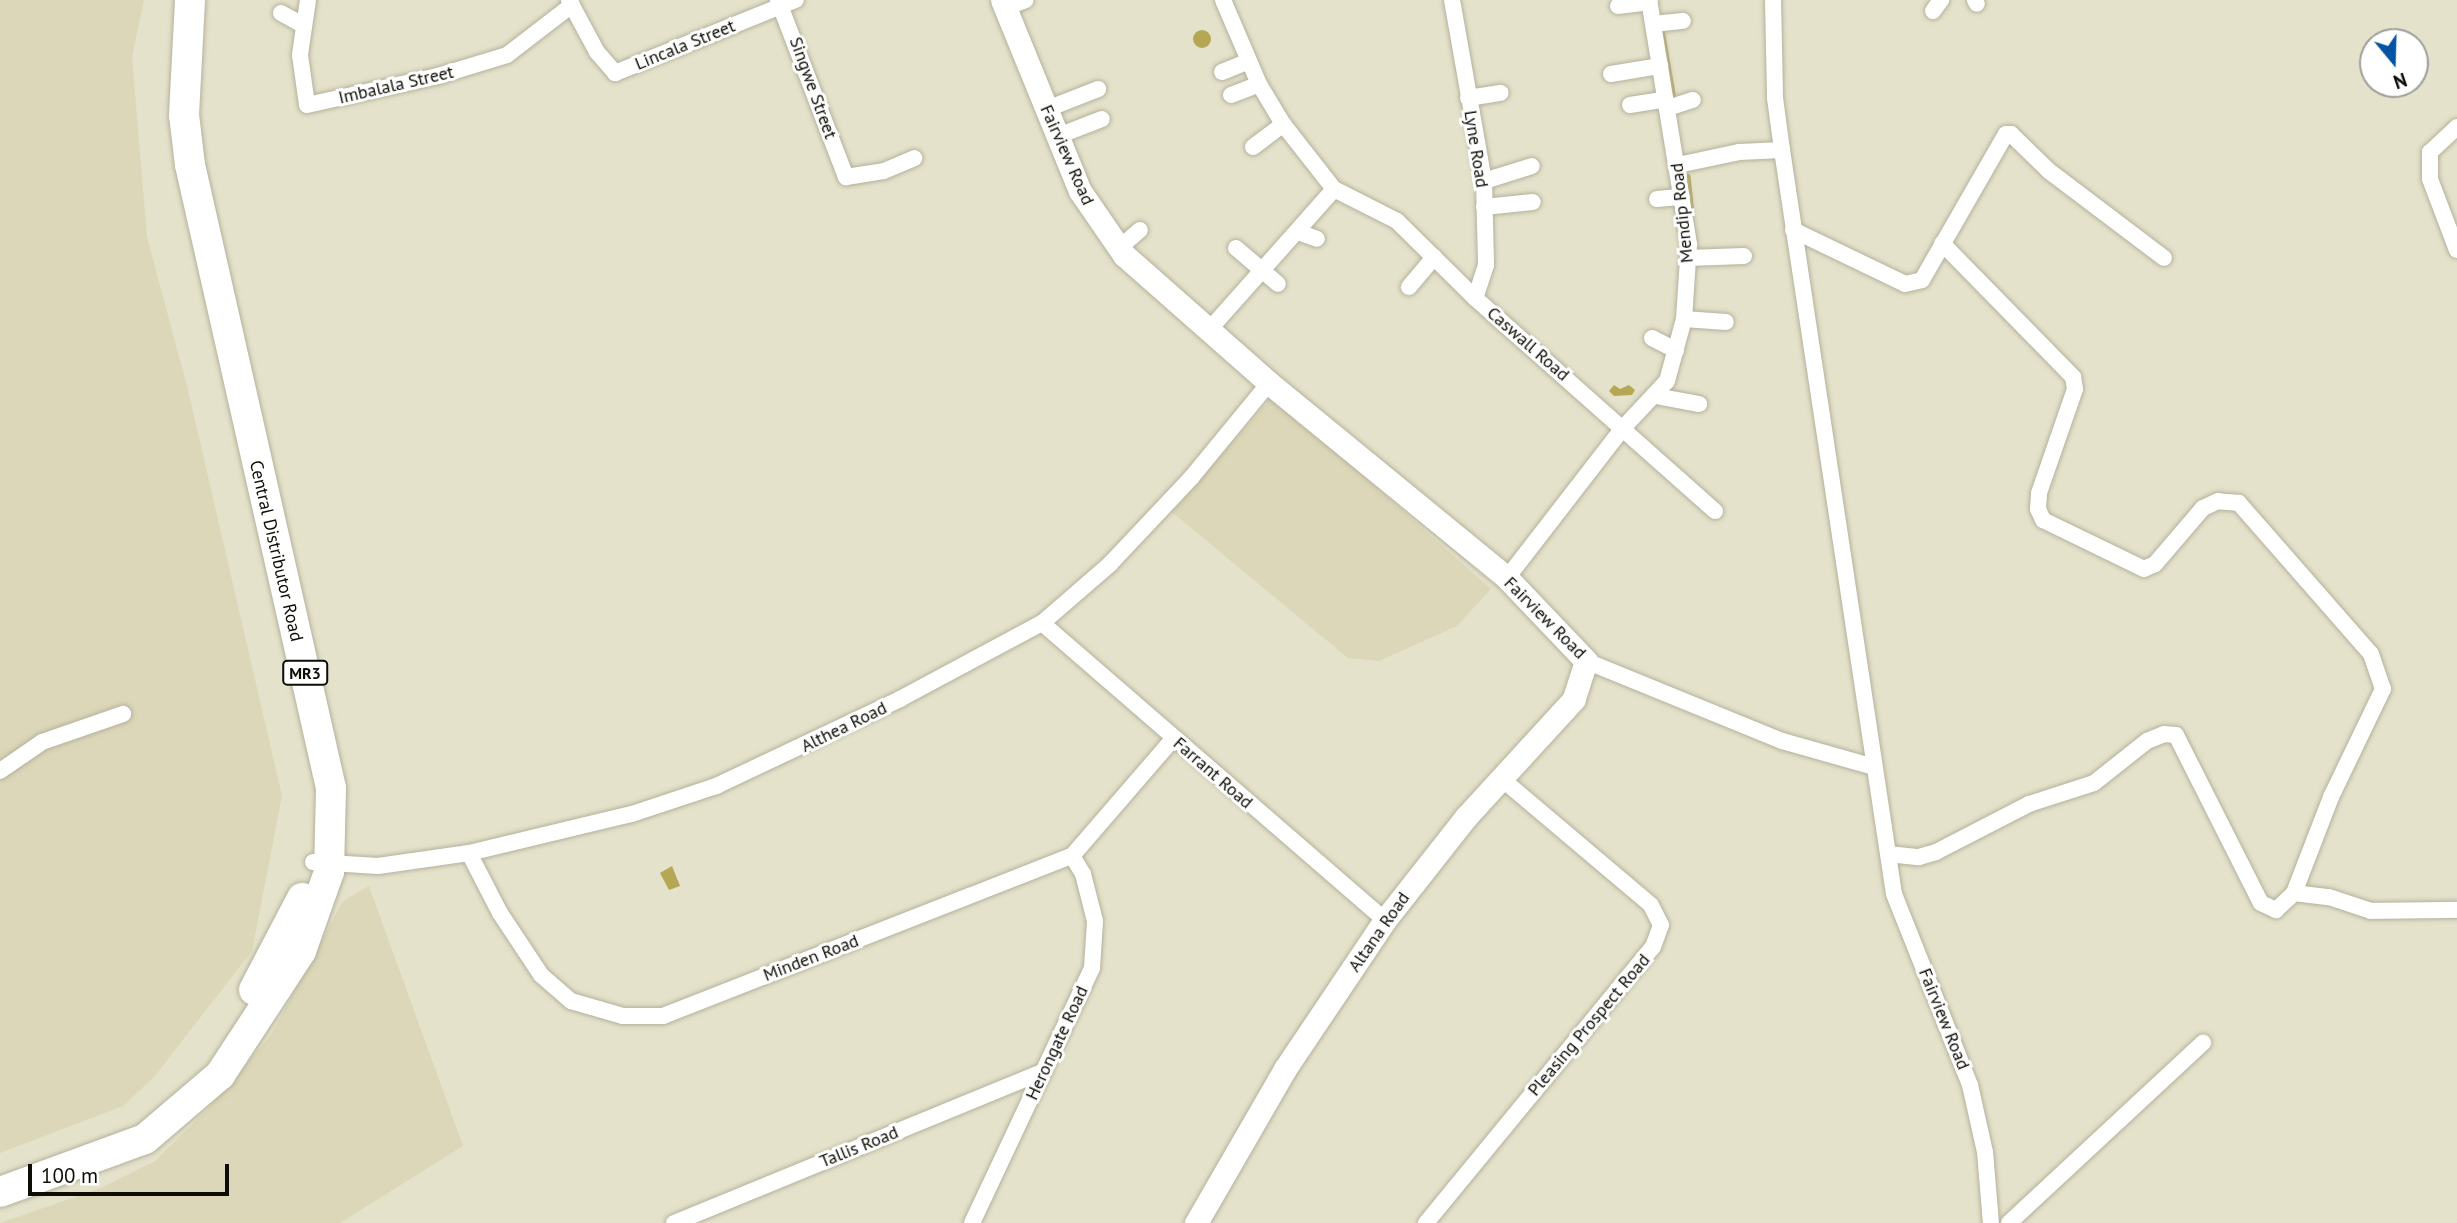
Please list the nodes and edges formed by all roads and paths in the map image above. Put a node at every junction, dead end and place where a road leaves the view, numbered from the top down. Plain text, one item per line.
1 (171, 0) edge
2 (190, 0) edge
3 (307, 0) edge
4 (1223, 0) edge
5 (1452, 0) edge
6 (1773, 0) edge
7 (1649, 1) edge
8 (785, 2) edge
9 (571, 3) edge
10 (1011, 3) edge
11 (1618, 6) dead end
12 (281, 13) dead end
13 (1683, 21) dead end
14 (1653, 24) junction
15 (284, 31) dead end
16 (303, 32) junction
17 (1249, 61) junction
18 (1660, 66) junction
19 (1222, 72) dead end
20 (1611, 74) dead end
21 (1259, 84) junction
22 (1098, 89) dead end
23 (1501, 93) dead end
24 (1231, 95) dead end
25 (1468, 98) junction
26 (1693, 100) dead end
27 (1667, 103) junction
28 (1630, 105) dead end
29 (1047, 109) junction
30 (1101, 119) dead end
31 (1283, 124) junction
32 (2457, 127) edge
33 (1058, 136) junction
34 (1253, 147) dead end
35 (1782, 149) junction
36 (914, 158) dead end
37 (1678, 165) junction
38 (1532, 166) dead end
39 (1484, 181) junction
40 (1334, 189) junction
41 (1682, 197) junction
42 (1657, 198) dead end
43 (1533, 202) dead end
44 (1484, 207) junction
45 (1140, 230) dead end
46 (1793, 230) junction
47 (1298, 232) junction
48 (1317, 239) dead end
49 (1942, 243) junction
50 (1237, 248) dead end
51 (1118, 249) junction
52 (2457, 250) edge
53 (1744, 256) dead end
54 (1434, 257) junction
55 (1688, 258) junction
56 (2164, 258) dead end
57 (1262, 274) junction
58 (1278, 284) dead end
59 (1409, 287) dead end
60 (1475, 298) junction
61 (1684, 319) junction
62 (1726, 322) dead end
63 (1209, 330) junction
64 (1652, 338) dead end
65 (1676, 350) junction
66 (1269, 383) junction
67 (1656, 396) junction
68 (1699, 404) dead end
69 (1623, 428) junction
70 (1715, 511) dead end
71 (1507, 578) junction
72 (1042, 623) junction
73 (1586, 661) junction
74 (123, 714) dead end
75 (1173, 738) junction
76 (1874, 766) junction
77 (0, 771) edge
78 (1502, 779) junction
79 (469, 853) junction
80 (1888, 854) junction
81 (1072, 856) junction
82 (322, 862) junction
83 (2294, 893) junction
84 (2457, 910) edge
85 (1385, 920) junction
86 (2203, 1043) dead end
87 (1044, 1071) junction
88 (0, 1174) edge
89 (0, 1192) edge
90 (674, 1223) edge
91 (972, 1223) edge
92 (1196, 1223) edge
93 (1426, 1223) edge
94 (1992, 1223) edge
95 (2009, 1223) edge

1 - 82 highway, Central Distributor Road / MR3
2 - 82 highway, Central Distributor Road / MR3
3 - 16 street, Imbalala Street
4 - 17 street
5 - 25 street, Lyne Road
6 - 35 street
7 - 11 street
7 - 14 street, Mendip Road
8 - 9 street, Lincala Street
8 - 36 street, Singwe Street
9 - 16 street, Imbalala Street
10 - 29 main road, Fairview Road
12 - 16 street
13 - 14 street
14 - 18 street, Mendip Road
15 - 16 street
17 - 19 street
17 - 21 street
18 - 20 street
18 - 27 street, Mendip Road
21 - 24 street
21 - 31 street
22 - 29 street
23 - 25 street
25 - 39 street, Lyne Road
26 - 27 street
27 - 28 street
27 - 37 street, Mendip Road
29 - 33 main road, Fairview Road
30 - 33 street
31 - 34 street
31 - 40 street
32 - 52 street
33 - 51 main road, Fairview Road
35 - 37 street
35 - 46 street
37 - 41 street, Mendip Road
38 - 39 street
39 - 44 street, Lyne Road
40 - 47 street
40 - 54 street, Caswall Road
41 - 42 street
41 - 55 street, Mendip Road
43 - 44 street
44 - 60 street, Lyne Road
45 - 51 street
46 - 49 street
46 - 76 street
47 - 48 street
47 - 57 street
49 - 56 street
49 - 83 street
50 - 57 street
51 - 63 main road, Fairview Road
53 - 55 street
54 - 59 street
54 - 60 street, Caswall Road
55 - 61 street, Mendip Road
57 - 58 street
57 - 63 street
60 - 69 street, Caswall Road
61 - 62 street
61 - 65 street, Mendip Road
63 - 66 main road, Fairview Road
64 - 65 street
65 - 67 street, Mendip Road
66 - 71 main road, Fairview Road
66 - 72 street, Althea Road
67 - 68 street
67 - 69 street, Mendip Road
69 - 70 street, Caswall Road
69 - 71 street, Mendip Road
71 - 73 main road, Fairview Road
72 - 75 street, Farrant Road
72 - 79 street, Althea Road
73 - 76 street, Fairview Road
73 - 78 main road, Altana Road
74 - 77 street
75 - 81 street, Minden Road
75 - 85 street, Farrant Road
76 - 80 street, Fairview Road
78 - 85 main road, Altana Road
78 - 93 street, Pleasing Prospect Road
79 - 81 street, Minden Road
79 - 82 street, Althea Road
80 - 83 street
80 - 94 street, Fairview Road
81 - 87 street, Herongate Road
82 - 88 highway, Central Distributor Road / MR3
82 - 89 highway, Central Distributor Road / MR3
83 - 84 street
85 - 92 main road, Altana Road
86 - 95 street
87 - 90 street, Tallis Road
87 - 91 street, Herongate Road

